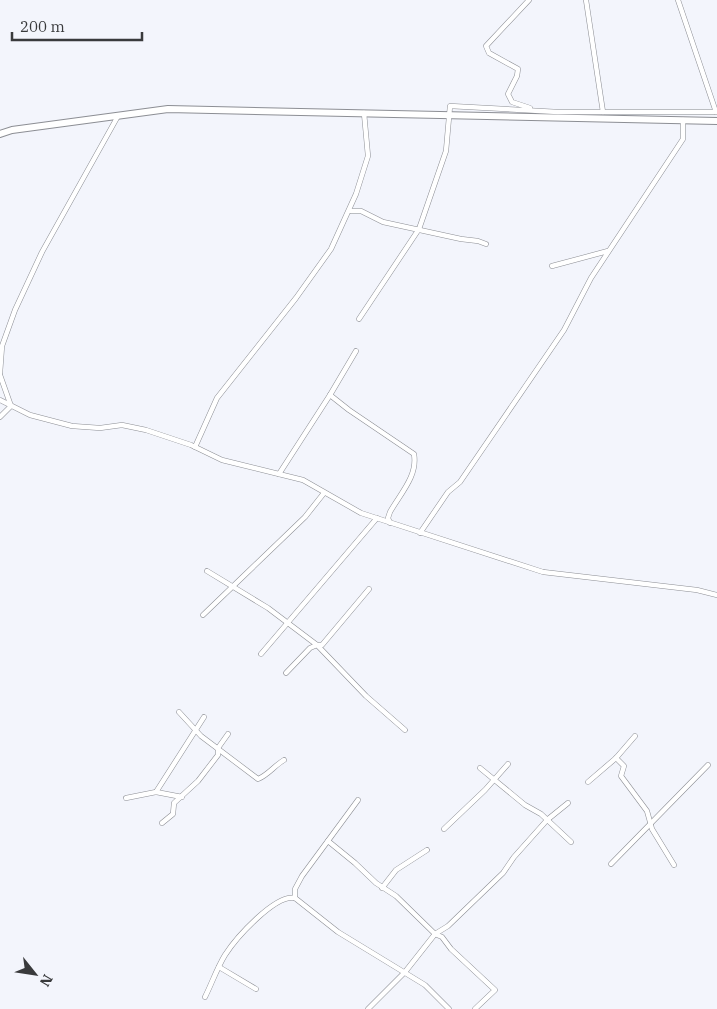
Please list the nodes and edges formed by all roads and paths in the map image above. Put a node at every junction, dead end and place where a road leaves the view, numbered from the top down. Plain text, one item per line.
1 (529, 0) edge
2 (586, 0) edge
3 (674, 0) edge
4 (678, 0) edge
5 (679, 6) junction
6 (537, 110) junction
7 (603, 112) junction
8 (716, 112) edge
9 (364, 114) junction
10 (449, 115) junction
11 (118, 116) junction
12 (683, 120) junction
13 (717, 121) edge
14 (0, 134) edge
15 (350, 211) dead end
16 (419, 229) junction
17 (486, 244) dead end
18 (609, 251) junction
19 (552, 266) dead end
20 (360, 319) dead end
21 (356, 351) dead end
22 (0, 374) edge
23 (330, 395) junction
24 (0, 400) edge
25 (11, 406) junction
26 (0, 417) edge
27 (196, 447) junction
28 (279, 474) junction
29 (324, 493) junction
30 (377, 518) junction
31 (390, 522) junction
32 (420, 533) junction
33 (207, 571) dead end
34 (233, 586) junction
35 (369, 589) dead end
36 (717, 596) edge
37 (203, 615) dead end
38 (288, 624) junction
39 (317, 645) junction
40 (261, 654) dead end
41 (286, 673) dead end
42 (178, 712) dead end
43 (204, 717) dead end
44 (194, 730) junction
45 (405, 730) dead end
46 (228, 734) dead end
47 (635, 736) dead end
48 (218, 748) junction
49 (616, 758) junction
50 (284, 760) dead end
51 (508, 764) dead end
52 (708, 765) dead end
53 (480, 768) dead end
54 (494, 780) junction
55 (588, 782) dead end
56 (156, 792) junction
57 (182, 797) junction
58 (126, 798) dead end
59 (358, 800) dead end
60 (568, 803) dead end
61 (547, 820) junction
62 (652, 822) junction
63 (162, 823) dead end
64 (444, 829) dead end
65 (328, 841) junction
66 (571, 842) dead end
67 (427, 850) dead end
68 (611, 864) dead end
69 (674, 865) dead end
70 (382, 888) junction
71 (295, 898) junction
72 (435, 934) junction
73 (219, 967) junction
74 (405, 972) junction
75 (256, 989) dead end
76 (205, 997) dead end
77 (368, 1009) edge
78 (449, 1009) edge
79 (475, 1009) edge

1 - 6 street
2 - 7 street
3 - 5 street
4 - 5 street
5 - 8 street
6 - 7 street
6 - 10 street
7 - 8 street
9 - 10 highway
9 - 11 highway
9 - 27 street
10 - 12 highway
10 - 16 street
11 - 14 highway
11 - 22 street
12 - 13 highway
12 - 18 street
15 - 16 street
16 - 17 street
16 - 20 street
18 - 19 street
18 - 32 street
21 - 23 street
22 - 25 street
23 - 28 street
23 - 31 street
24 - 25 street
25 - 26 street
25 - 27 street
27 - 28 street
28 - 29 street
29 - 30 street
29 - 34 street
30 - 31 street
30 - 38 street
31 - 32 street
32 - 36 street
33 - 34 street
34 - 37 street
34 - 38 street
35 - 39 street
38 - 39 street
38 - 40 street
39 - 41 street
39 - 45 street
42 - 44 street
43 - 44 street
44 - 48 street
44 - 56 street
46 - 48 street
47 - 49 street
48 - 50 street
48 - 57 street
49 - 55 street
49 - 62 street
51 - 54 street
52 - 62 street
53 - 54 street
54 - 61 street
54 - 64 street
56 - 57 street
56 - 58 street
57 - 63 street
59 - 65 street
60 - 61 street
61 - 66 street
61 - 72 street
62 - 68 street
62 - 69 street
65 - 70 street
65 - 71 street
67 - 70 street
70 - 72 street
71 - 73 street
71 - 74 street
72 - 74 street
72 - 79 street
73 - 75 street
73 - 76 street
74 - 77 street
74 - 78 street

